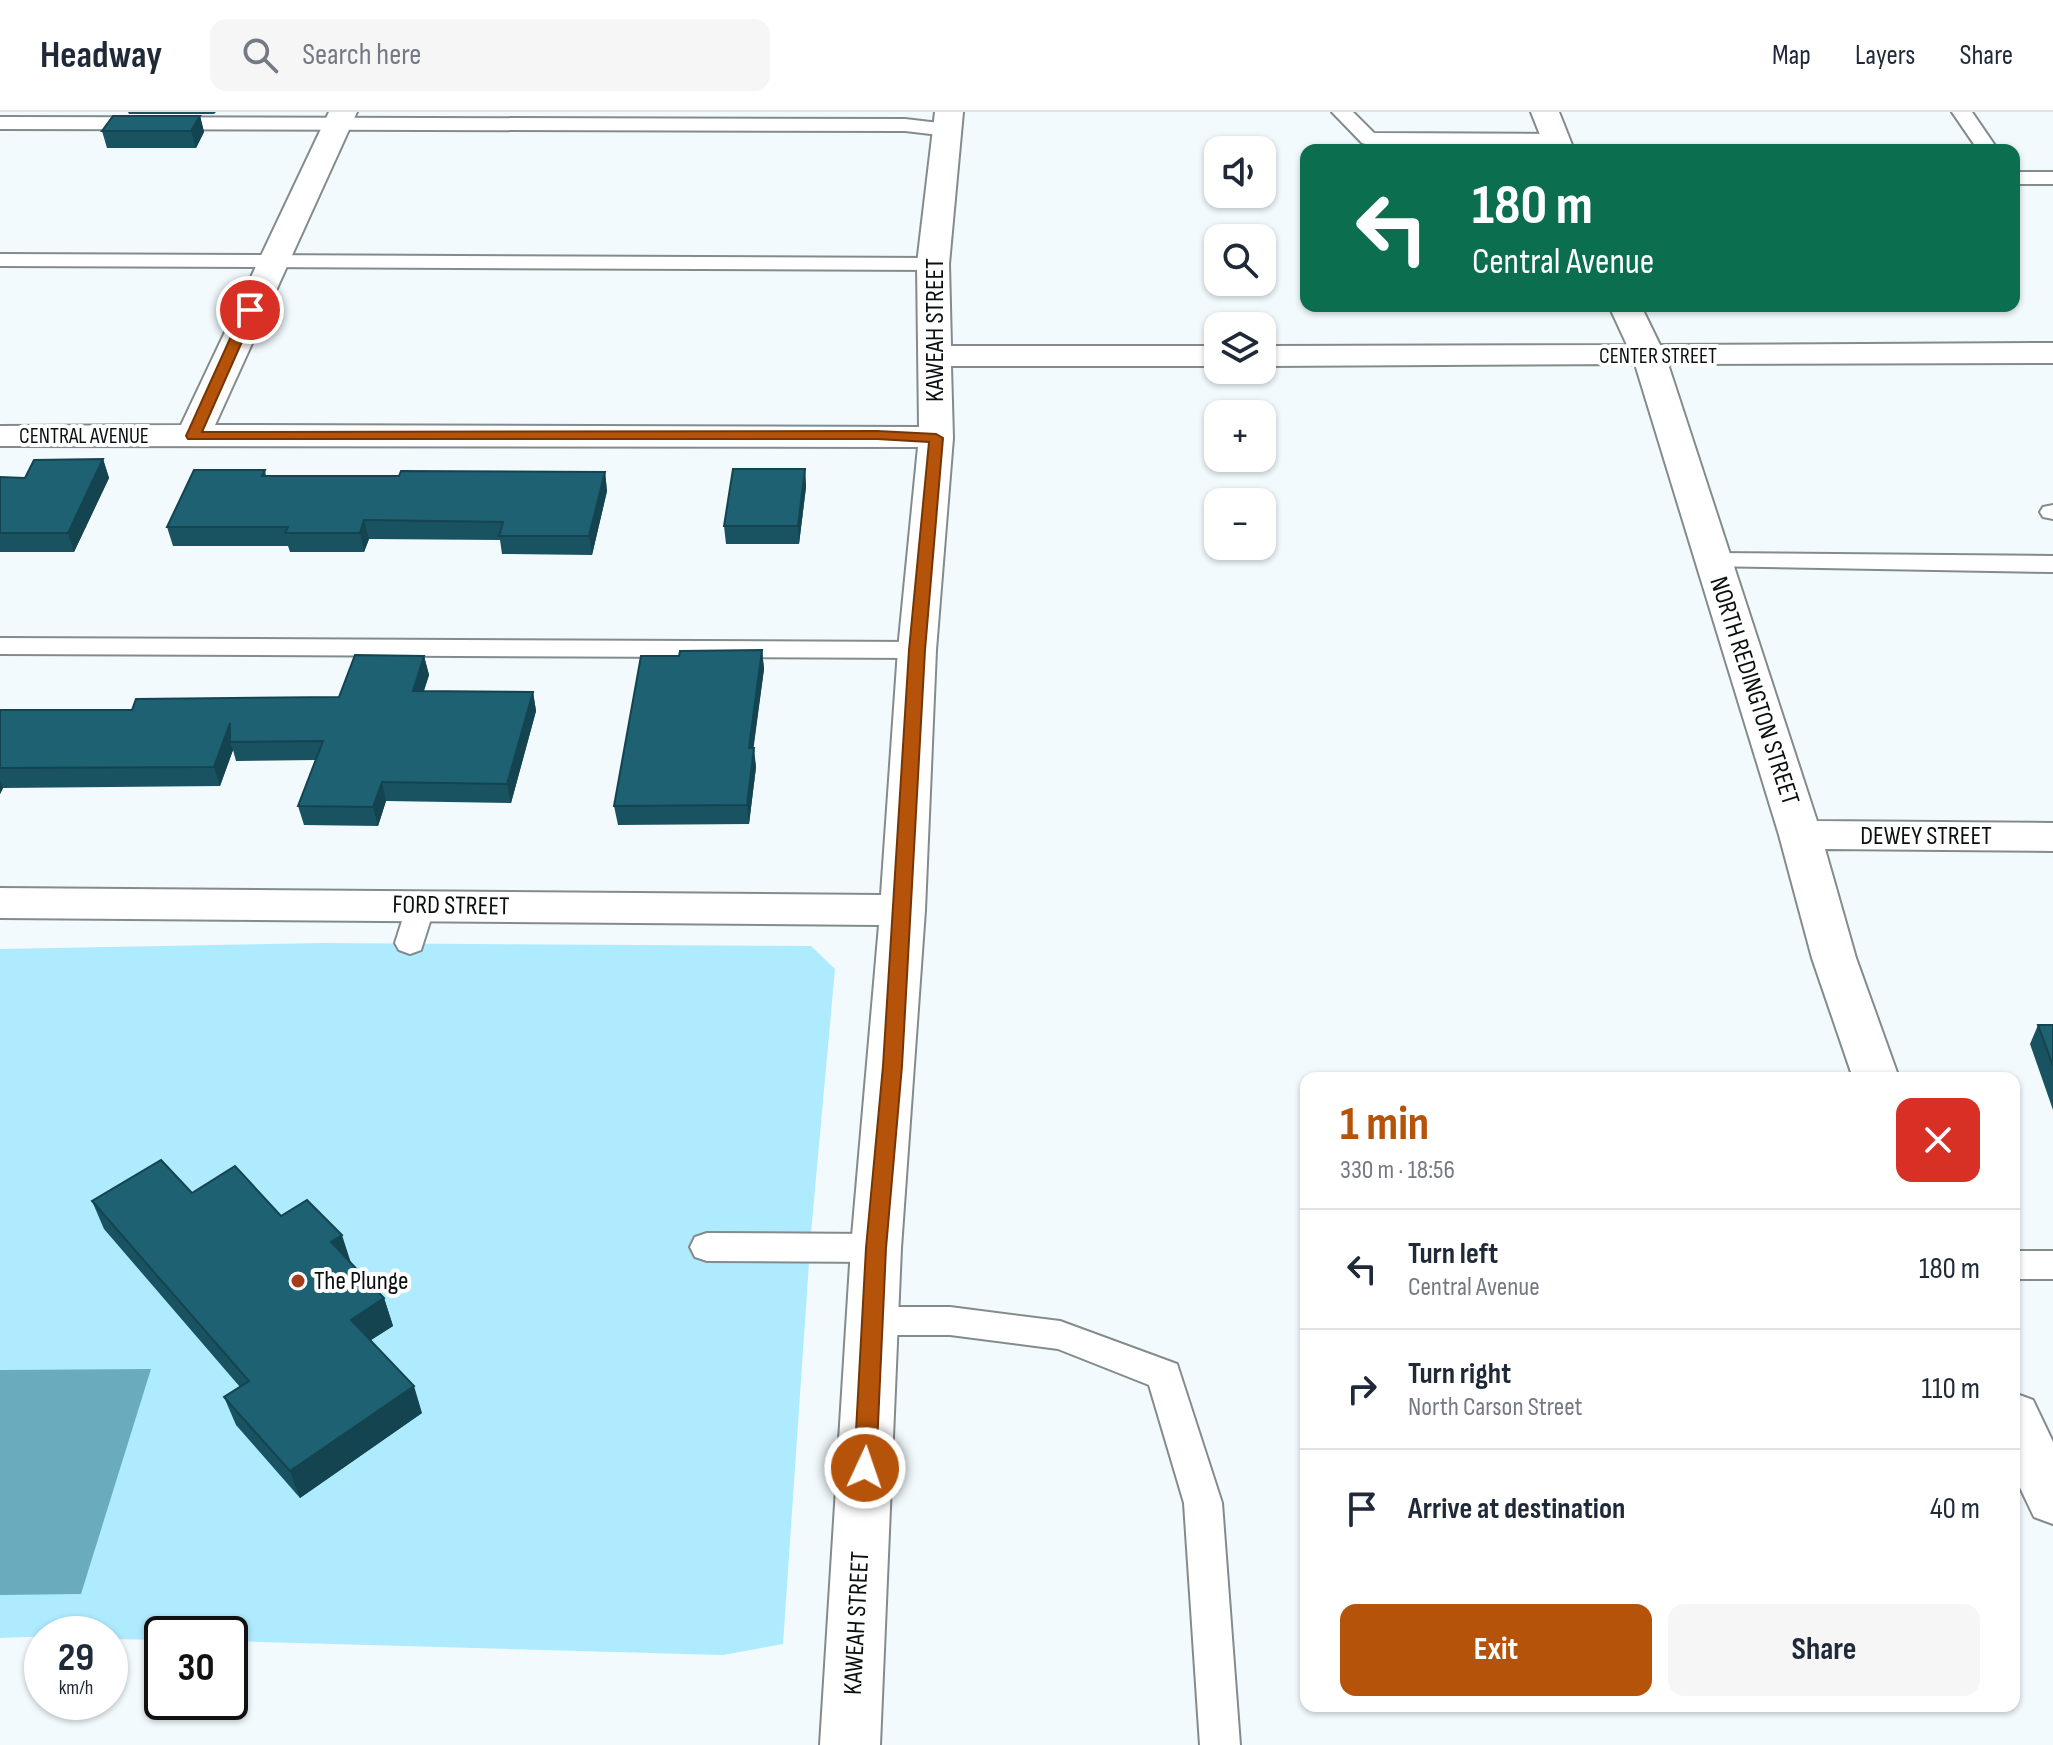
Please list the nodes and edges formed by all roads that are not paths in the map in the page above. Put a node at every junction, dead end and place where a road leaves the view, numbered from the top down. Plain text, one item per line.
1 (1342, 112) edge
2 (1545, 112) edge
3 (1962, 112) edge
4 (341, 118) edge
5 (948, 121) edge
6 (0, 123) edge
7 (1368, 144) edge
8 (1558, 144) edge
9 (1984, 144) edge
10 (2020, 178) edge
11 (2053, 178) edge
12 (0, 260) edge
13 (272, 260) junction
14 (933, 264) junction
15 (1628, 312) edge
16 (2053, 353) edge
17 (1648, 354) junction
18 (934, 356) junction
19 (1204, 356) edge
20 (1276, 356) edge
21 (0, 436) edge
22 (193, 436) junction
23 (936, 438) junction
24 (1713, 561) junction
25 (2053, 564) edge
26 (0, 646) edge
27 (917, 650) junction
28 (1800, 835) junction
29 (2053, 837) edge
30 (0, 903) edge
31 (903, 910) junction
32 (1874, 1072) edge
33 (707, 1247) dead end
34 (876, 1248) junction
35 (2020, 1265) edge
36 (2053, 1265) edge
37 (873, 1321) junction
38 (2020, 1429) edge
39 (2053, 1500) edge
40 (850, 1745) edge
41 (1220, 1745) edge

1 - 7 lane
2 - 8 street
3 - 9 lane
4 - 5 lane
4 - 6 lane
4 - 13 street
5 - 14 street, KAWEAH STREET
10 - 11 lane
12 - 13 lane
13 - 14 lane
13 - 22 street
14 - 18 street, KAWEAH STREET
15 - 17 street, NORTH REDINGTON STREET
16 - 17 street, CENTER STREET
17 - 20 street, CENTER STREET
17 - 24 street, NORTH REDINGTON STREET
18 - 19 street
18 - 23 street, KAWEAH STREET
21 - 22 street, CENTRAL AVENUE
22 - 23 street, CENTRAL AVENUE
23 - 27 street, KAWEAH STREET
24 - 25 lane
24 - 28 street, NORTH REDINGTON STREET
26 - 27 lane
27 - 31 street, KAWEAH STREET
28 - 29 street, DEWEY STREET
28 - 32 street, NORTH REDINGTON STREET
30 - 31 street, FORD STREET
31 - 34 street, KAWEAH STREET
33 - 34 lane
34 - 37 street, KAWEAH STREET
35 - 36 lane
37 - 40 street, KAWEAH STREET
37 - 41 lane
38 - 39 street

